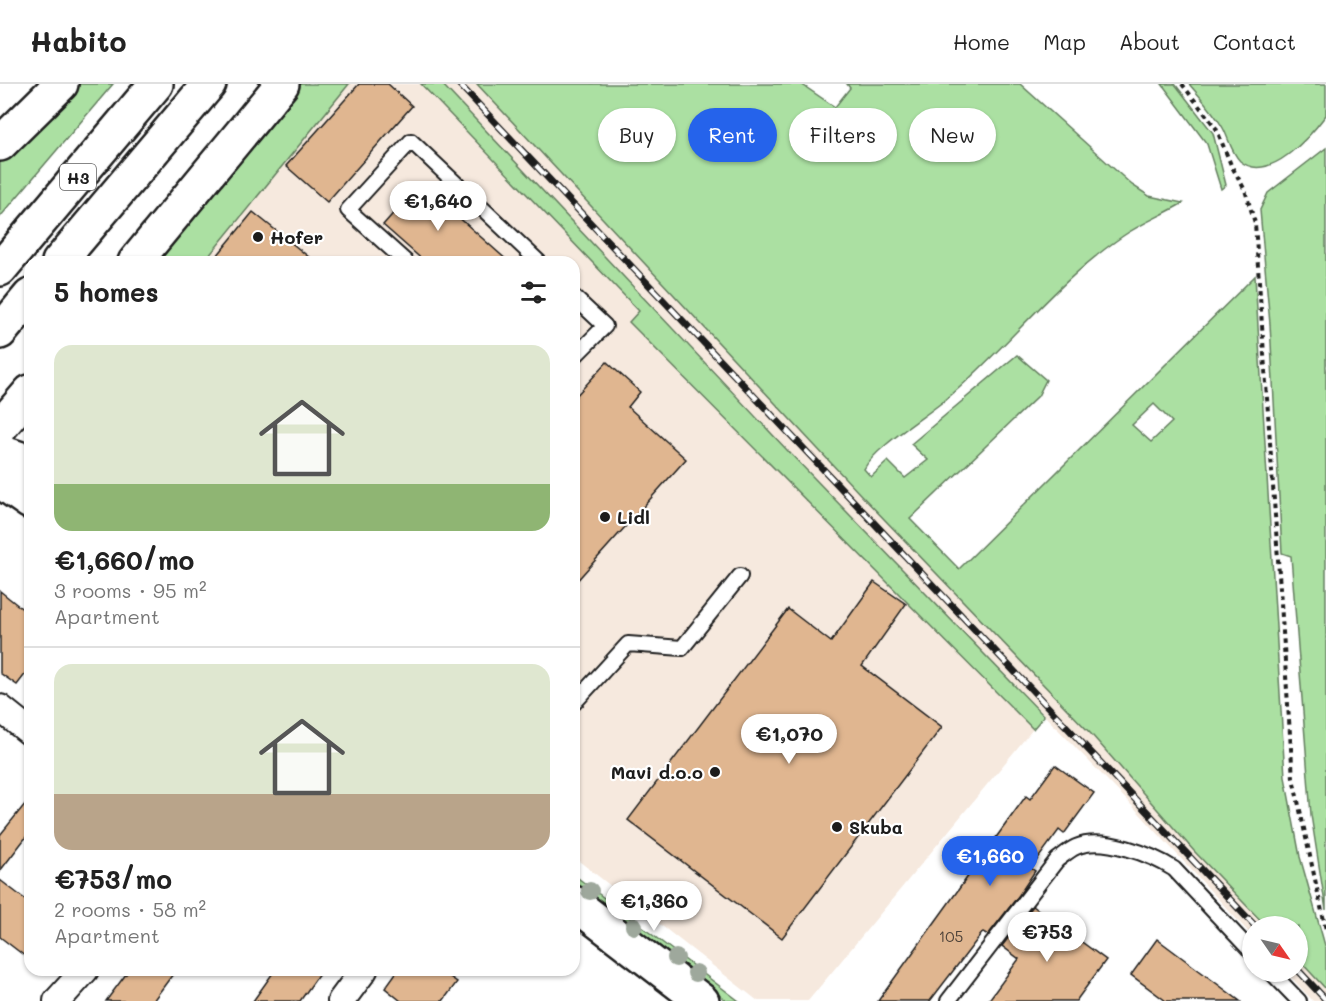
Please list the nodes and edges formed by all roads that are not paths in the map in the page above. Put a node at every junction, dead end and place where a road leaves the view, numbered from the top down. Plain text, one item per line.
1 (61, 84) edge
2 (156, 84) edge
3 (209, 84) edge
4 (282, 84) edge
5 (0, 144) edge
6 (64, 256) edge
7 (140, 256) edge
8 (399, 256) edge
9 (533, 256) edge
10 (0, 269) edge
11 (580, 303) edge
12 (24, 304) edge
13 (0, 332) edge
14 (580, 351) edge
15 (24, 399) edge
16 (0, 427) edge
17 (0, 452) edge
18 (24, 460) edge
19 (0, 481) edge
20 (24, 498) edge
21 (740, 576) dead end
22 (580, 696) edge
23 (0, 708) edge
24 (24, 727) edge
25 (580, 908) edge
26 (1242, 941) edge
27 (80, 976) edge
28 (360, 976) edge
29 (1281, 982) edge
30 (57, 1001) edge
31 (341, 1001) edge
32 (702, 1001) edge
33 (948, 1001) edge
34 (1299, 1001) edge

1 - 5 main road
2 - 10 main road, H3
3 - 6 main road, H3
4 - 7 main road
8 - 9 lane
11 - 14 lane
12 - 13 main road
15 - 16 main road
17 - 18 main road
19 - 20 main road
21 - 22 lane
23 - 24 street
25 - 32 main road
26 - 33 lane
27 - 30 street
28 - 31 street
29 - 34 lane

